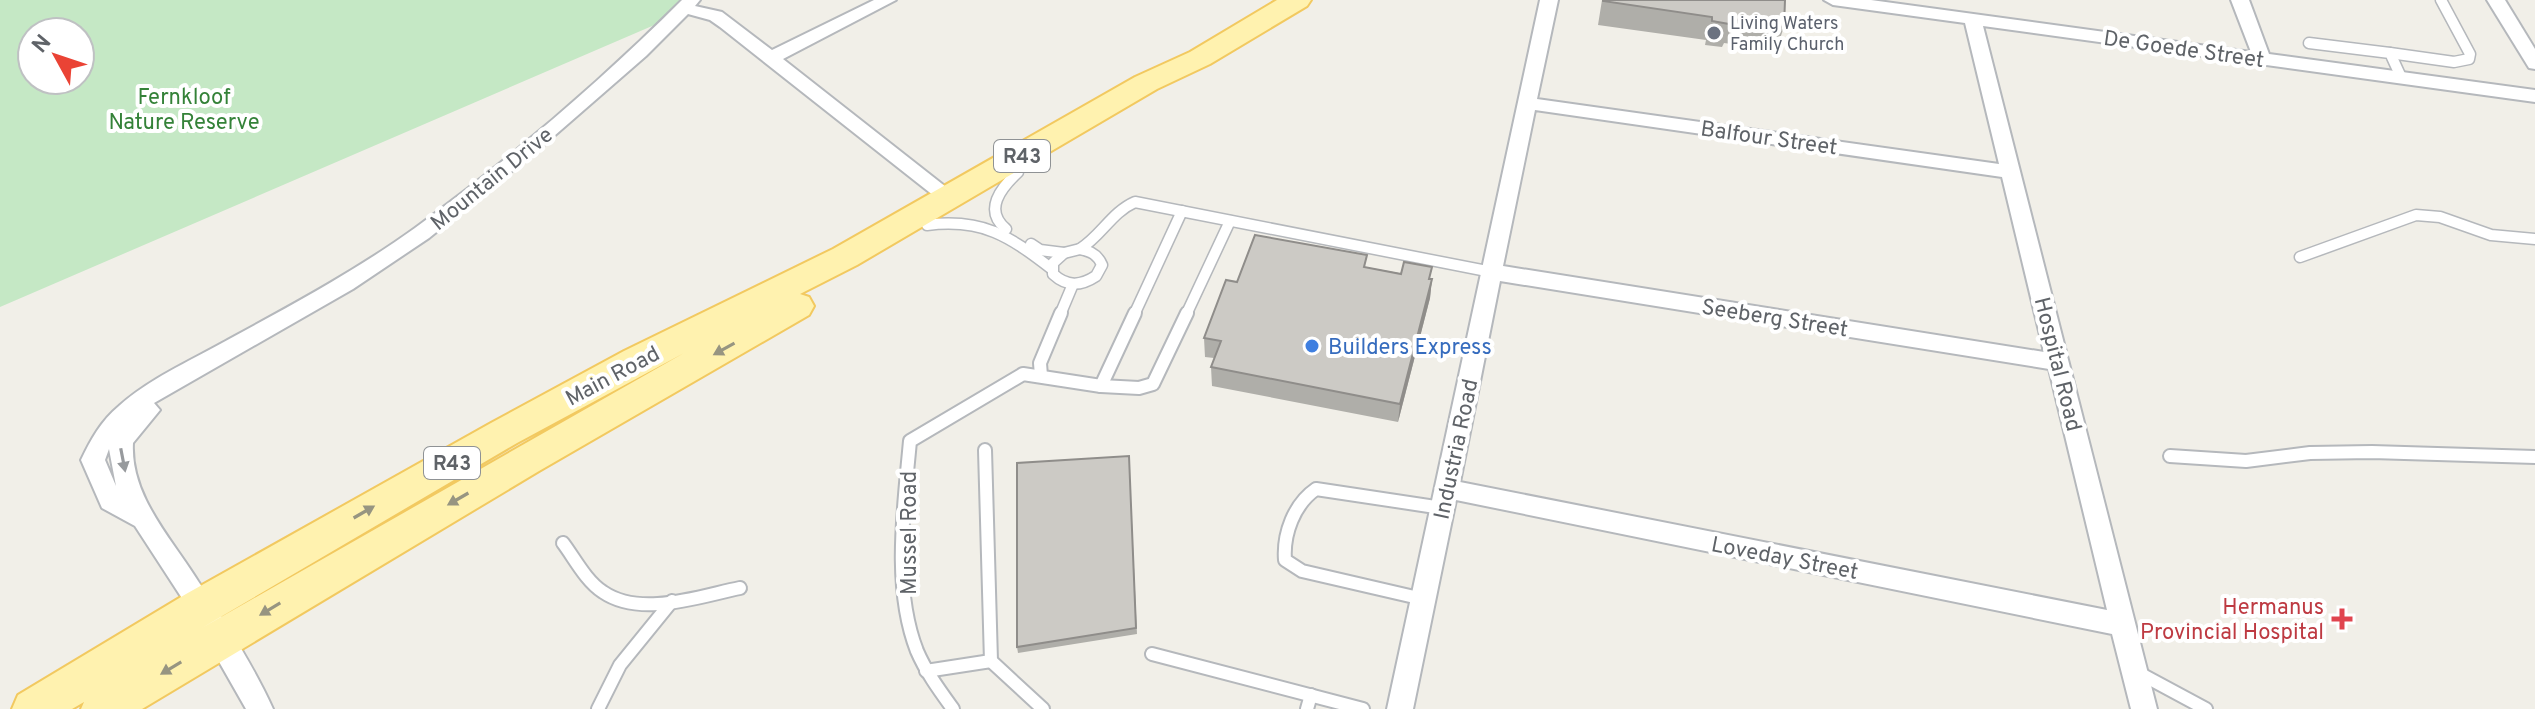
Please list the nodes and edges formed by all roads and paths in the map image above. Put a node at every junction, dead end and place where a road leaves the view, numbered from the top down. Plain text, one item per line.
1 (887, 0) edge
2 (1297, 0) edge
3 (1549, 0) edge
4 (1833, 0) edge
5 (2240, 0) edge
6 (2441, 0) edge
7 (2496, 0) edge
8 (687, 4) edge
9 (1973, 19) junction
10 (2309, 43) dead end
11 (2390, 53) junction
12 (771, 58) junction
13 (1200, 58) junction
14 (2262, 58) junction
15 (2535, 64) edge
16 (2401, 77) junction
17 (2535, 96) edge
18 (1528, 103) junction
19 (1018, 172) junction
20 (2011, 172) junction
21 (950, 198) junction
22 (1182, 211) junction
23 (1230, 221) junction
24 (927, 225) junction
25 (2535, 239) edge
26 (1080, 249) junction
27 (1064, 253) junction
28 (2300, 257) dead end
29 (1052, 269) junction
30 (1492, 272) junction
31 (1073, 284) junction
32 (2058, 362) junction
33 (1041, 376) junction
34 (1101, 386) junction
35 (985, 450) dead end
36 (2170, 456) dead end
37 (2535, 457) edge
38 (1444, 499) junction
39 (563, 543) dead end
40 (740, 588) dead end
41 (1423, 599) junction
42 (672, 601) junction
43 (210, 622) junction
44 (2124, 625) junction
45 (1152, 654) dead end
46 (991, 661) junction
47 (926, 671) junction
48 (2135, 671) junction
49 (1309, 702) edge
50 (34, 709) edge
51 (103, 709) edge
52 (260, 709) edge
53 (598, 709) edge
54 (953, 709) edge
55 (1043, 709) edge
56 (1363, 709) edge
57 (1400, 709) edge
58 (2144, 709) edge
59 (2206, 709) edge

1 - 12 street
2 - 13 main road, Main Road / R43
3 - 18 street, Industria Road
4 - 9 street, De Goede Street
5 - 14 street
6 - 11 lane
7 - 15 street
8 - 12 street, Mountain Drive
8 - 43 street, Mountain Drive
9 - 14 street, De Goede Street
9 - 20 street, Hospital Road
10 - 11 lane
11 - 16 lane
12 - 21 street, Mountain Drive
13 - 19 main road, Main Road / R43
13 - 21 main road, Main Road / R43
14 - 16 street, De Goede Street
16 - 17 street, De Goede Street
18 - 20 street, Balfour Street
18 - 30 street, Industria Road
19 - 24 main road, Main Road / R43
19 - 27 lane
20 - 32 street, Hospital Road
43 -> 21 main road, Main Road / R43
22 - 23 lane
22 - 26 lane
22 - 34 lane
23 - 30 lane
23 - 34 lane
24 - 29 lane
24 -> 43 main road, Main Road / R43
25 - 28 lane
26 - 27 lane
26 - 31 lane
27 - 29 lane
29 - 31 lane
30 - 32 street, Seeberg Street
30 - 38 street, Industria Road
31 - 33 lane
32 - 44 street, Hospital Road
33 - 34 lane
33 - 47 lane, Mussel Road
35 - 46 lane
36 - 37 lane
38 - 41 street, Industria Road
38 - 41 lane
38 - 44 street, Loveday Street
39 - 42 lane
40 - 42 lane
41 - 57 street, Industria Road
42 - 53 lane
43 - 50 main road, Main Road / R43
43 -> 51 main road, Main Road / R43
43 - 52 street, Mountain Drive
44 - 48 street, Hospital Road
45 - 49 lane
46 - 47 lane
46 - 55 lane
47 - 54 lane, Mussel Road
48 - 58 street, Hospital Road
48 - 59 lane
49 - 56 lane

